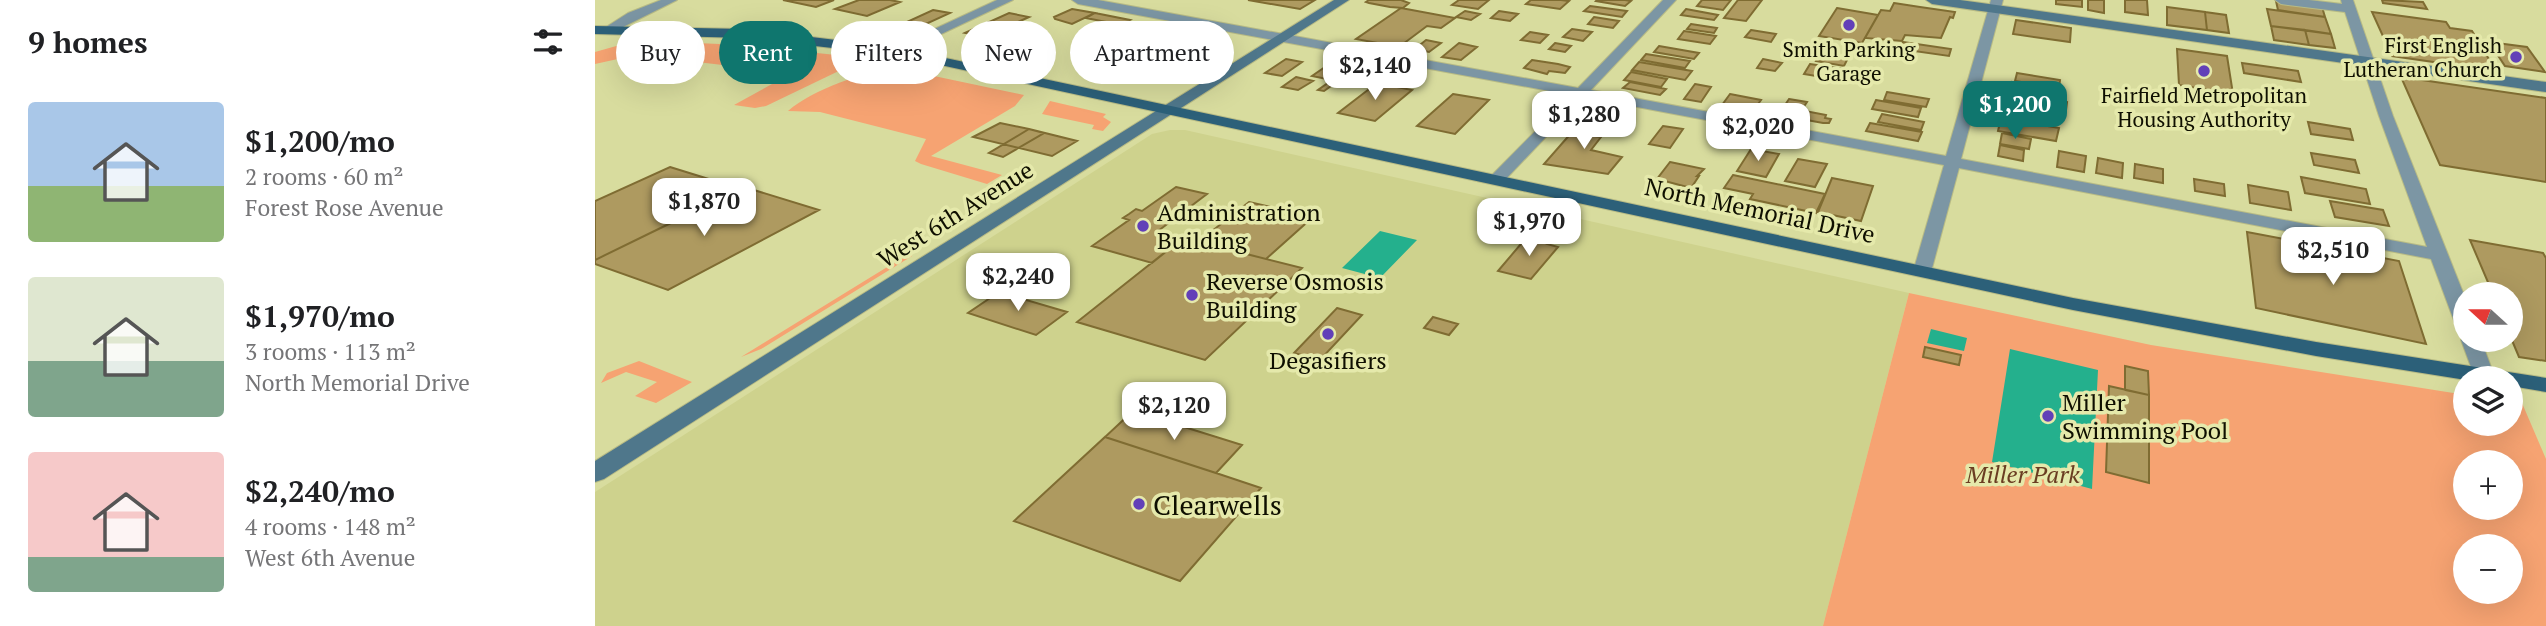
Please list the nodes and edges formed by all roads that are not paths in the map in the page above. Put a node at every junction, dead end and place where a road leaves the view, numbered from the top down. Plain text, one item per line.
1 (671, 0) edge
2 (1007, 0) edge
3 (1078, 0) edge
4 (1343, 0) edge
5 (1670, 0) edge
6 (1932, 0) edge
7 (2281, 0) edge
8 (1996, 4) edge
9 (2349, 5) edge
10 (947, 27) edge
11 (602, 29) edge
12 (1283, 37) junction
13 (831, 40) edge
14 (2367, 61) junction
15 (947, 62) edge
16 (2546, 87) edge
17 (1579, 93) junction
18 (1169, 109) junction
19 (1953, 162) junction
20 (1497, 179) junction
21 (2440, 255) junction
22 (1922, 272) junction
23 (2453, 290) edge
24 (2453, 370) edge
25 (2523, 381) edge
26 (2546, 385) edge
27 (595, 473) edge

1 - 11 street
2 - 10 street
3 - 12 street
4 - 12 street, West 6th Avenue
5 - 17 street
6 - 8 street
7 - 9 street
8 - 14 street
8 - 19 street
9 - 14 street
11 - 13 main road, North Memorial Drive
12 - 17 street
12 - 18 street, West 6th Avenue
14 - 16 street
14 - 21 street
15 - 18 main road, North Memorial Drive
17 - 19 street
17 - 20 street
18 - 20 main road, North Memorial Drive
18 - 27 street, West 6th Avenue
19 - 21 street
19 - 22 street
20 - 22 main road, North Memorial Drive
21 - 23 street
22 - 24 main road, North Memorial Drive
25 - 26 main road

